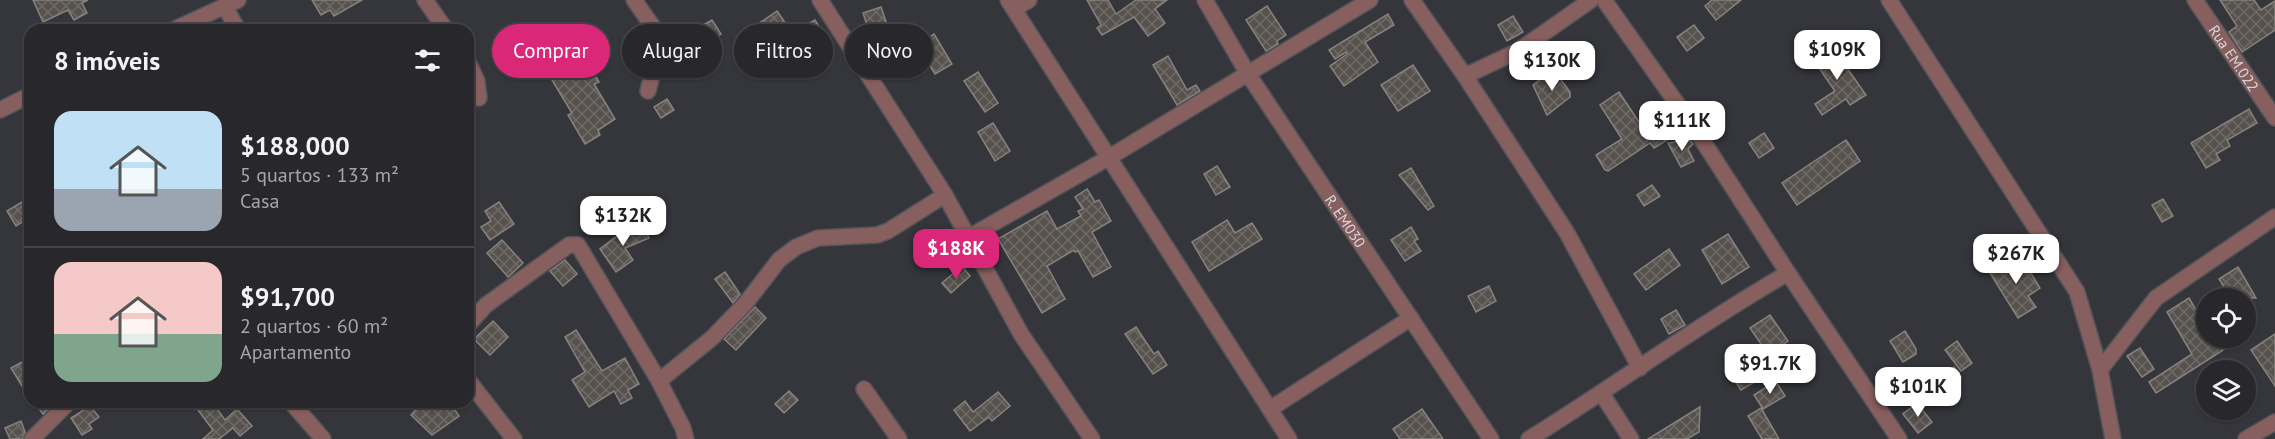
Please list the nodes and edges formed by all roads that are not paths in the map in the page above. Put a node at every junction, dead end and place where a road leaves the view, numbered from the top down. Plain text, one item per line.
1 (425, 0) edge
2 (634, 0) edge
3 (820, 0) edge
4 (1029, 0) edge
5 (1205, 0) edge
6 (1370, 0) edge
7 (1412, 0) edge
8 (1591, 0) edge
9 (1604, 0) edge
10 (1890, 0) edge
11 (2195, 0) edge
12 (231, 4) edge
13 (1011, 4) edge
14 (186, 24) edge
15 (236, 24) edge
16 (442, 24) edge
17 (1248, 74) junction
18 (474, 75) edge
19 (1465, 76) junction
20 (648, 91) dead end
21 (24, 98) edge
22 (479, 98) dead end
23 (0, 110) edge
24 (2275, 117) edge
25 (1108, 158) junction
26 (945, 195) junction
27 (2275, 217) edge
28 (969, 237) junction
29 (1788, 273) junction
30 (474, 318) edge
31 (1411, 318) junction
32 (1640, 368) junction
33 (2100, 370) junction
34 (659, 381) junction
35 (474, 388) edge
36 (864, 389) dead end
37 (1602, 394) junction
38 (63, 408) edge
39 (296, 408) edge
40 (1270, 409) junction
41 (2275, 422) edge
42 (33, 439) edge
43 (323, 439) edge
44 (514, 439) edge
45 (686, 439) edge
46 (899, 439) edge
47 (1092, 439) edge
48 (1290, 439) edge
49 (1491, 439) edge
50 (1529, 439) edge
51 (1631, 439) edge
52 (1899, 439) edge
53 (2113, 439) edge
54 (2246, 439) edge

1 - 16 street
2 - 20 street
3 - 26 street
4 - 13 street
5 - 17 street, R. EM030
6 - 17 street
7 - 19 street
8 - 19 street
9 - 29 street
10 - 33 street
11 - 24 street, Rua EM.022
12 - 14 street
12 - 15 street
13 - 25 street
17 - 25 street
17 - 31 street, R. EM030
18 - 22 street
19 - 32 street
21 - 23 street
25 - 28 street
25 - 40 street
26 - 28 street
26 - 34 street
27 - 33 street
28 - 47 street
29 - 32 street
29 - 52 street
30 - 34 street
31 - 40 street
31 - 49 street, R. EM030
32 - 37 street
33 - 53 street
34 - 45 street
35 - 44 street
36 - 46 street
37 - 50 street
37 - 51 street
38 - 42 street
39 - 43 street
40 - 48 street
41 - 54 street

